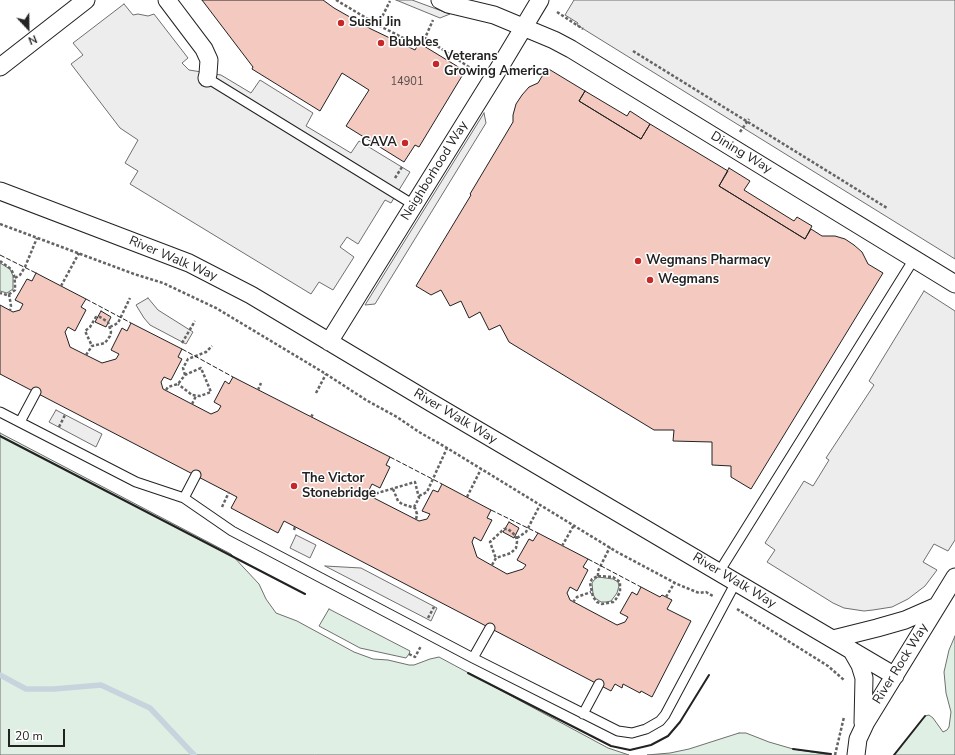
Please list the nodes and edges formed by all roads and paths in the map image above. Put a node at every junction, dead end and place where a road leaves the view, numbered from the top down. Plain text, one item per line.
1 (86, 0) edge
2 (167, 0) edge
3 (336, 0) edge
4 (440, 0) edge
5 (540, 0) edge
6 (390, 1) dead end
7 (557, 12) dead end
8 (433, 20) dead end
9 (378, 25) junction
10 (524, 27) junction
11 (583, 29) dead end
12 (425, 38) junction
13 (633, 51) dead end
14 (0, 67) edge
15 (475, 71) dead end
16 (207, 78) joint
17 (748, 120) junction
18 (739, 133) dead end
19 (0, 191) edge
20 (414, 205) junction
21 (887, 208) dead end
22 (0, 224) edge
23 (37, 238) junction
24 (79, 254) junction
25 (914, 259) junction
26 (0, 261) edge
27 (15, 278) junction
28 (955, 284) edge
29 (61, 286) dead end
30 (0, 293) edge
31 (8, 294) junction
32 (130, 298) dead end
33 (10, 310) dead end
34 (195, 321) dead end
35 (110, 327) junction
36 (329, 342) junction
37 (182, 343) dead end
38 (92, 346) junction
39 (212, 346) dead end
40 (86, 355) dead end
41 (326, 374) junction
42 (185, 375) junction
43 (261, 383) dead end
44 (178, 384) junction
45 (166, 390) dead end
46 (258, 390) dead end
47 (36, 392) dead end
48 (316, 393) dead end
49 (196, 396) junction
50 (192, 404) dead end
51 (0, 412) edge
52 (20, 422) junction
53 (448, 448) junction
54 (481, 469) junction
55 (196, 475) dead end
56 (393, 489) junction
57 (229, 492) dead end
58 (371, 495) dead end
59 (418, 496) junction
60 (467, 497) dead end
61 (184, 498) junction
62 (540, 505) junction
63 (222, 507) dead end
64 (414, 507) junction
65 (416, 520) dead end
66 (574, 525) junction
67 (296, 527) dead end
68 (294, 530) dead end
69 (517, 538) junction
70 (562, 546) dead end
71 (610, 547) junction
72 (496, 558) junction
73 (492, 565) dead end
74 (719, 572) junction
75 (598, 576) junction
76 (955, 577) edge
77 (675, 582) junction
78 (736, 582) junction
79 (590, 592) junction
80 (706, 592) dead end
81 (666, 597) dead end
82 (573, 602) dead end
83 (937, 606) junction
84 (740, 611) dead end
85 (490, 628) dead end
86 (833, 639) junction
87 (422, 644) dead end
88 (852, 650) junction
89 (409, 654) dead end
90 (473, 658) junction
91 (895, 676) junction
92 (599, 684) dead end
93 (847, 684) dead end
94 (846, 711) dead end
95 (583, 714) junction
96 (859, 741) edge
97 (835, 754) edge

1 - 14 street
2 - 16 street
3 - 9 path
4 - 10 street, Dining Way
5 - 10 street, Neighborhood Way
6 - 9 path
7 - 11 path
8 - 12 path
9 - 12 path
10 - 20 street, Neighborhood Way
10 - 25 street, Dining Way
12 - 15 path
13 - 17 path
16 - 20 lane
17 - 18 path
17 - 21 path
19 - 36 street, River Walk Way
20 - 36 street, Neighborhood Way
22 - 23 path
23 - 24 path
23 - 27 path
24 - 29 path
24 - 41 path
25 - 28 street, Dining Way
25 - 74 lane
26 - 27 path
27 - 31 path
30 - 31 path
31 - 33 path
32 - 35 path
34 - 37 path
35 - 38 path
35 - 38 path
36 - 74 street, River Walk Way
38 - 40 path
39 - 42 path
41 - 48 path
41 - 53 path
42 - 44 path
42 - 49 path
43 - 46 path
44 - 45 path
44 - 49 path
47 - 52 lane
49 - 50 path
51 - 52 lane
52 - 61 lane
53 - 54 path
53 - 59 path
54 - 60 path
54 - 62 path
55 - 61 lane
56 - 58 path
56 - 59 path
56 - 64 path
57 - 63 path
59 - 64 path
61 - 90 lane
62 - 66 path
62 - 69 path
64 - 65 path
66 - 70 path
66 - 71 path
67 - 68 path
69 - 72 path
69 - 72 path
71 - 75 path
71 - 77 path
72 - 73 path
74 - 78 street, River Walk Way
75 - 79 path
75 - 79 path
76 - 83 street, River Rock Way
77 - 80 path
77 - 81 path
78 - 86 street, River Walk Way
78 - 95 lane
79 - 82 path
83 - 86 street
83 - 91 street, River Rock Way
84 - 93 path
85 - 90 lane
86 - 88 street, River Walk Way
87 - 89 path
88 - 91 street, River Walk Way
88 - 96 street
90 - 95 lane
91 - 96 street, River Rock Way
92 - 95 lane
94 - 97 path

